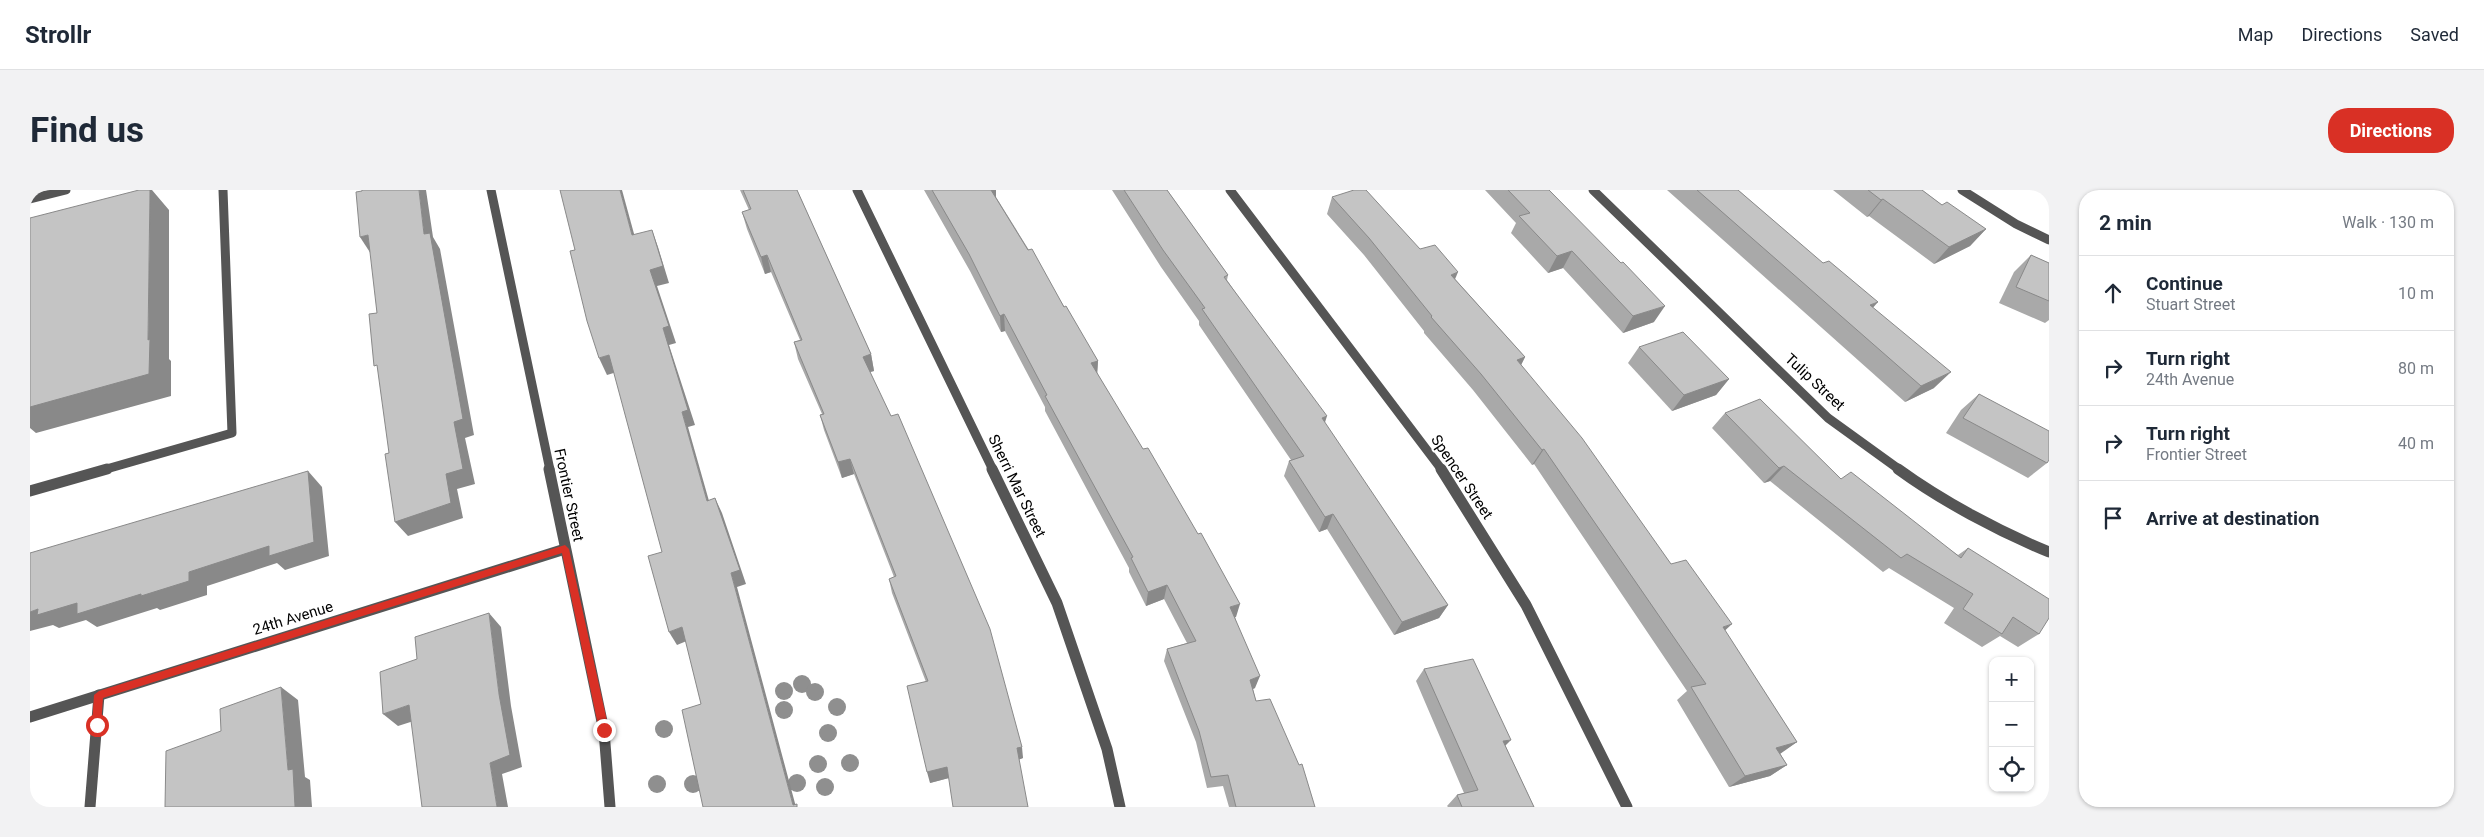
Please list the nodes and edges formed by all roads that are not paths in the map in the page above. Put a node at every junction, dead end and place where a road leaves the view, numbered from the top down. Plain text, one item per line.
1 (66, 190) edge
2 (223, 190) edge
3 (491, 190) edge
4 (857, 190) edge
5 (1230, 190) edge
6 (1593, 190) edge
7 (1962, 190) edge
8 (30, 198) edge
9 (2049, 240) edge
10 (30, 491) edge
11 (565, 549) junction
12 (2049, 552) edge
13 (99, 695) junction
14 (30, 717) edge
15 (90, 807) edge
16 (610, 807) edge
17 (1120, 807) edge
18 (1627, 807) edge

1 - 8 street
2 - 10 street
3 - 11 street, Frontier Street
4 - 17 street, Sherri Mar Street
5 - 18 street, Spencer Street
6 - 12 street, Tulip Street
7 - 9 street
11 - 13 street, 24th Avenue
11 - 16 street, Frontier Street
13 - 14 street, 24th Avenue
13 - 15 street

